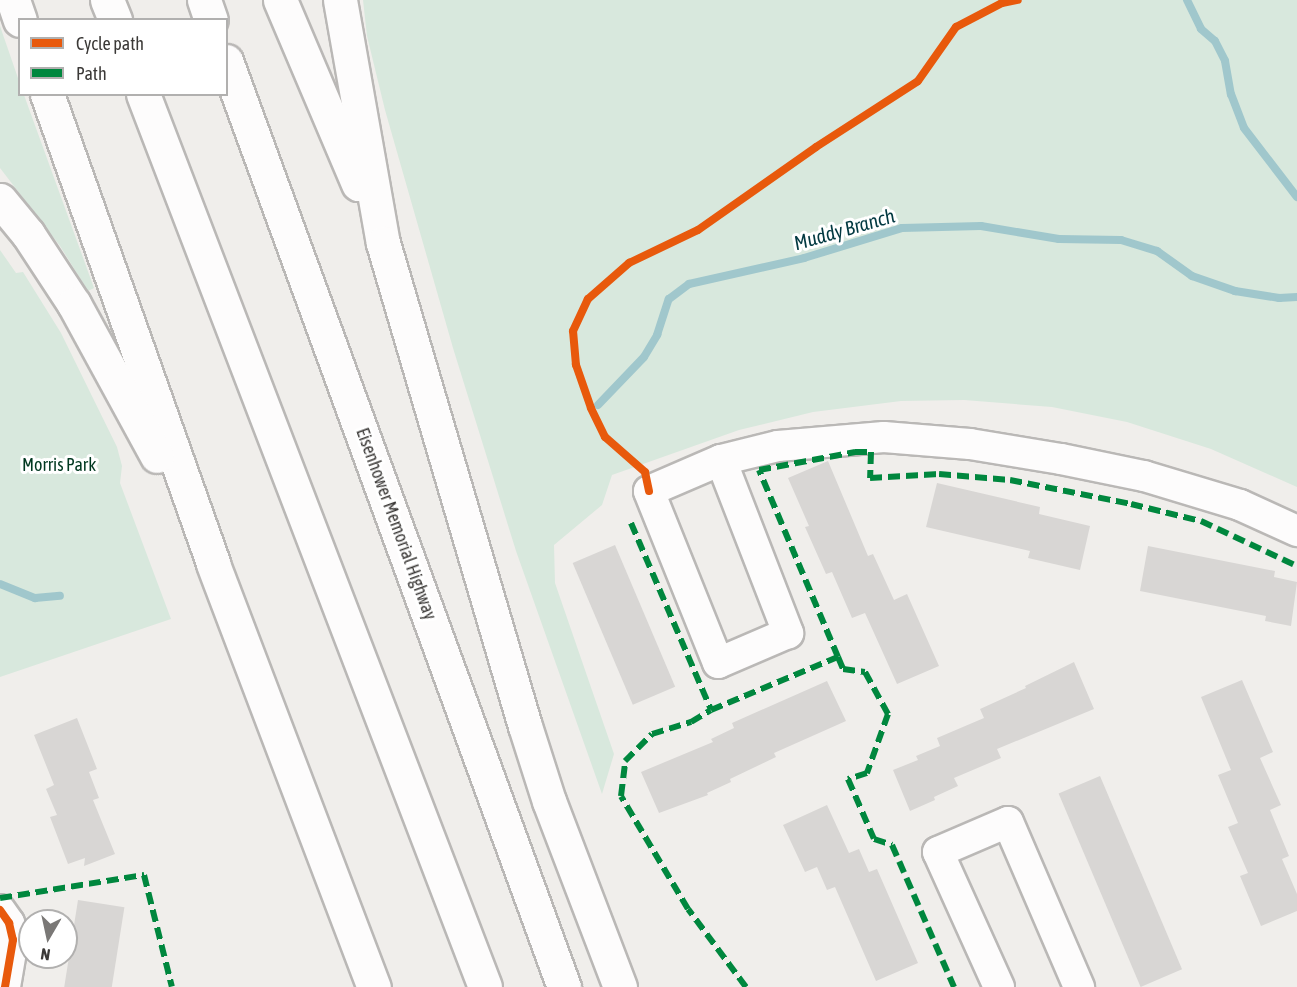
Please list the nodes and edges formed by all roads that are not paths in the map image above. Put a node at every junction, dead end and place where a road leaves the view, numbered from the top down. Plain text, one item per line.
1 (13, 0) edge
2 (107, 0) edge
3 (204, 0) edge
4 (280, 0) edge
5 (340, 0) edge
6 (19, 18) edge
7 (114, 18) edge
8 (210, 18) edge
9 (228, 66) edge
10 (47, 96) edge
11 (144, 96) edge
12 (0, 200) edge
13 (383, 243) junction
14 (721, 460) junction
15 (1297, 531) edge
16 (213, 564) junction
17 (0, 910) edge
18 (4, 987) edge
19 (374, 987) edge
20 (485, 987) edge
21 (564, 987) edge
22 (620, 987) edge
23 (999, 987) edge
24 (1079, 987) edge

1 - 6 highway
2 - 7 highway
3 - 8 highway
4 - 13 highway
5 - 13 highway
9 - 21 highway, Eisenhower Memorial Highway
10 - 16 highway
11 - 20 highway
12 - 16 highway
13 - 22 highway
14 - 14 street
14 - 15 street
16 - 19 highway
17 - 18 street
23 - 24 street

